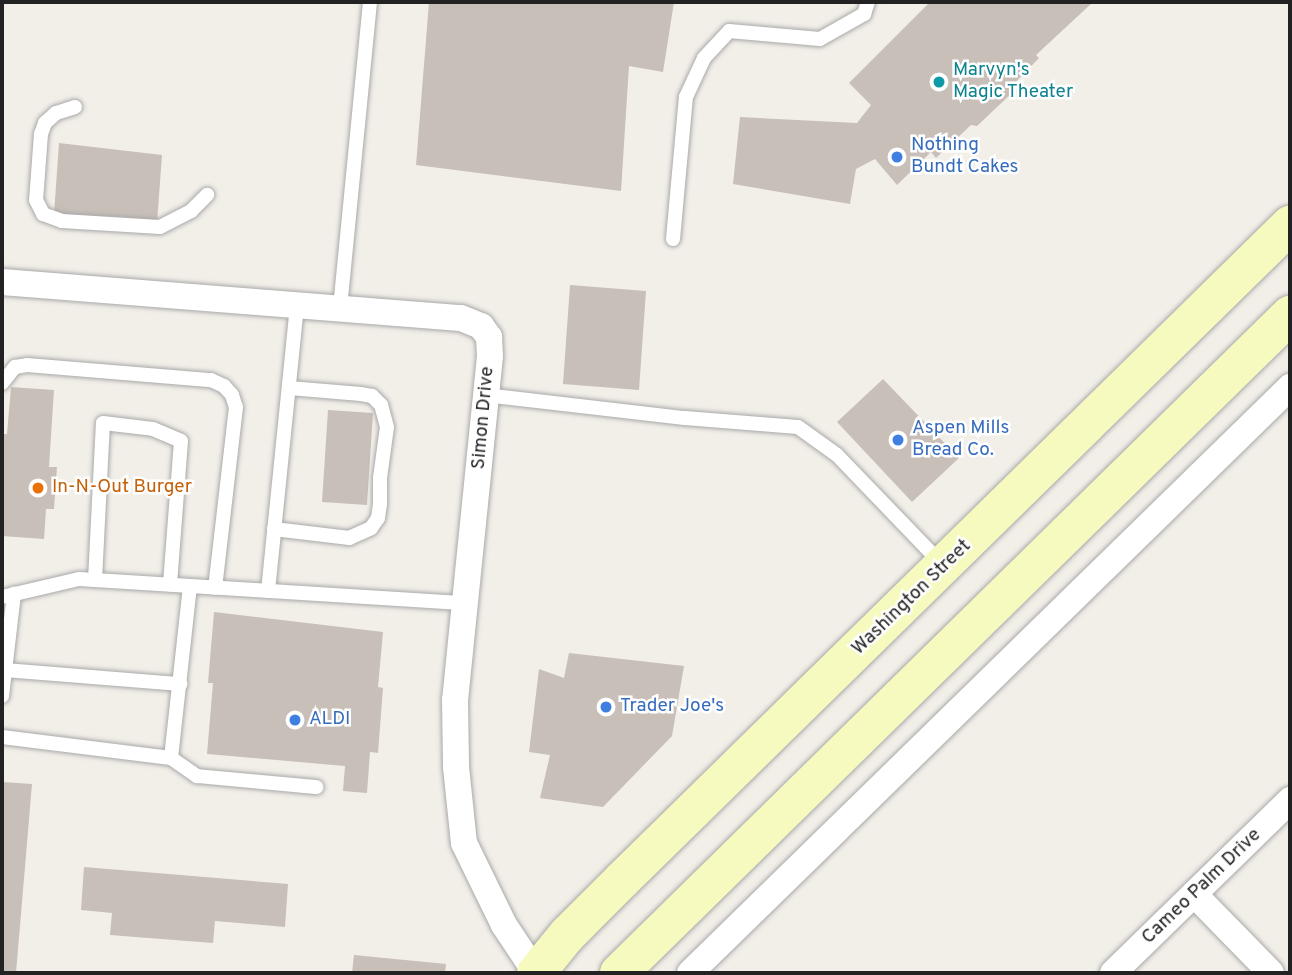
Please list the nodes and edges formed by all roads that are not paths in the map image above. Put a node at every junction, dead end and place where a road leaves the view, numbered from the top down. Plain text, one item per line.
1 (370, 2) edge
2 (868, 2) edge
3 (75, 107) dead end
4 (206, 195) dead end
5 (1290, 225) edge
6 (673, 239) dead end
7 (2, 282) edge
8 (297, 305) junction
9 (340, 308) junction
10 (1290, 315) edge
11 (2, 383) edge
12 (1290, 387) edge
13 (289, 388) junction
14 (485, 396) junction
15 (274, 529) junction
16 (944, 566) junction
17 (95, 580) junction
18 (170, 585) junction
19 (190, 586) junction
20 (215, 588) junction
21 (268, 591) junction
22 (8, 595) edge
23 (465, 603) junction
24 (5, 670) junction
25 (180, 684) junction
26 (2, 696) edge
27 (2, 737) edge
28 (172, 758) junction
29 (316, 787) dead end
30 (1290, 800) edge
31 (1194, 894) junction
32 (536, 973) edge
33 (619, 973) edge
34 (690, 973) edge
35 (1113, 973) edge
36 (1271, 973) edge

1 - 9 lane
2 - 6 lane
3 - 4 lane
5 - 16 main road, Washington Street
7 - 8 street, Simon Drive
8 - 9 street, Simon Drive
8 - 13 lane
9 - 14 street, Simon Drive
10 - 33 main road
11 - 20 lane
12 - 34 street
13 - 15 lane
13 - 15 lane
14 - 16 lane
14 - 23 street, Simon Drive
15 - 21 lane
16 - 32 main road, Washington Street
17 - 18 lane
17 - 18 lane
17 - 22 lane
18 - 19 lane
19 - 20 lane
19 - 25 lane
20 - 21 lane
21 - 23 lane
22 - 24 lane
23 - 32 street, Simon Drive
24 - 25 lane
24 - 26 lane
25 - 28 lane
27 - 28 lane
28 - 29 lane
30 - 31 street, Cameo Palm Drive
31 - 35 street, Cameo Palm Drive
31 - 36 street

